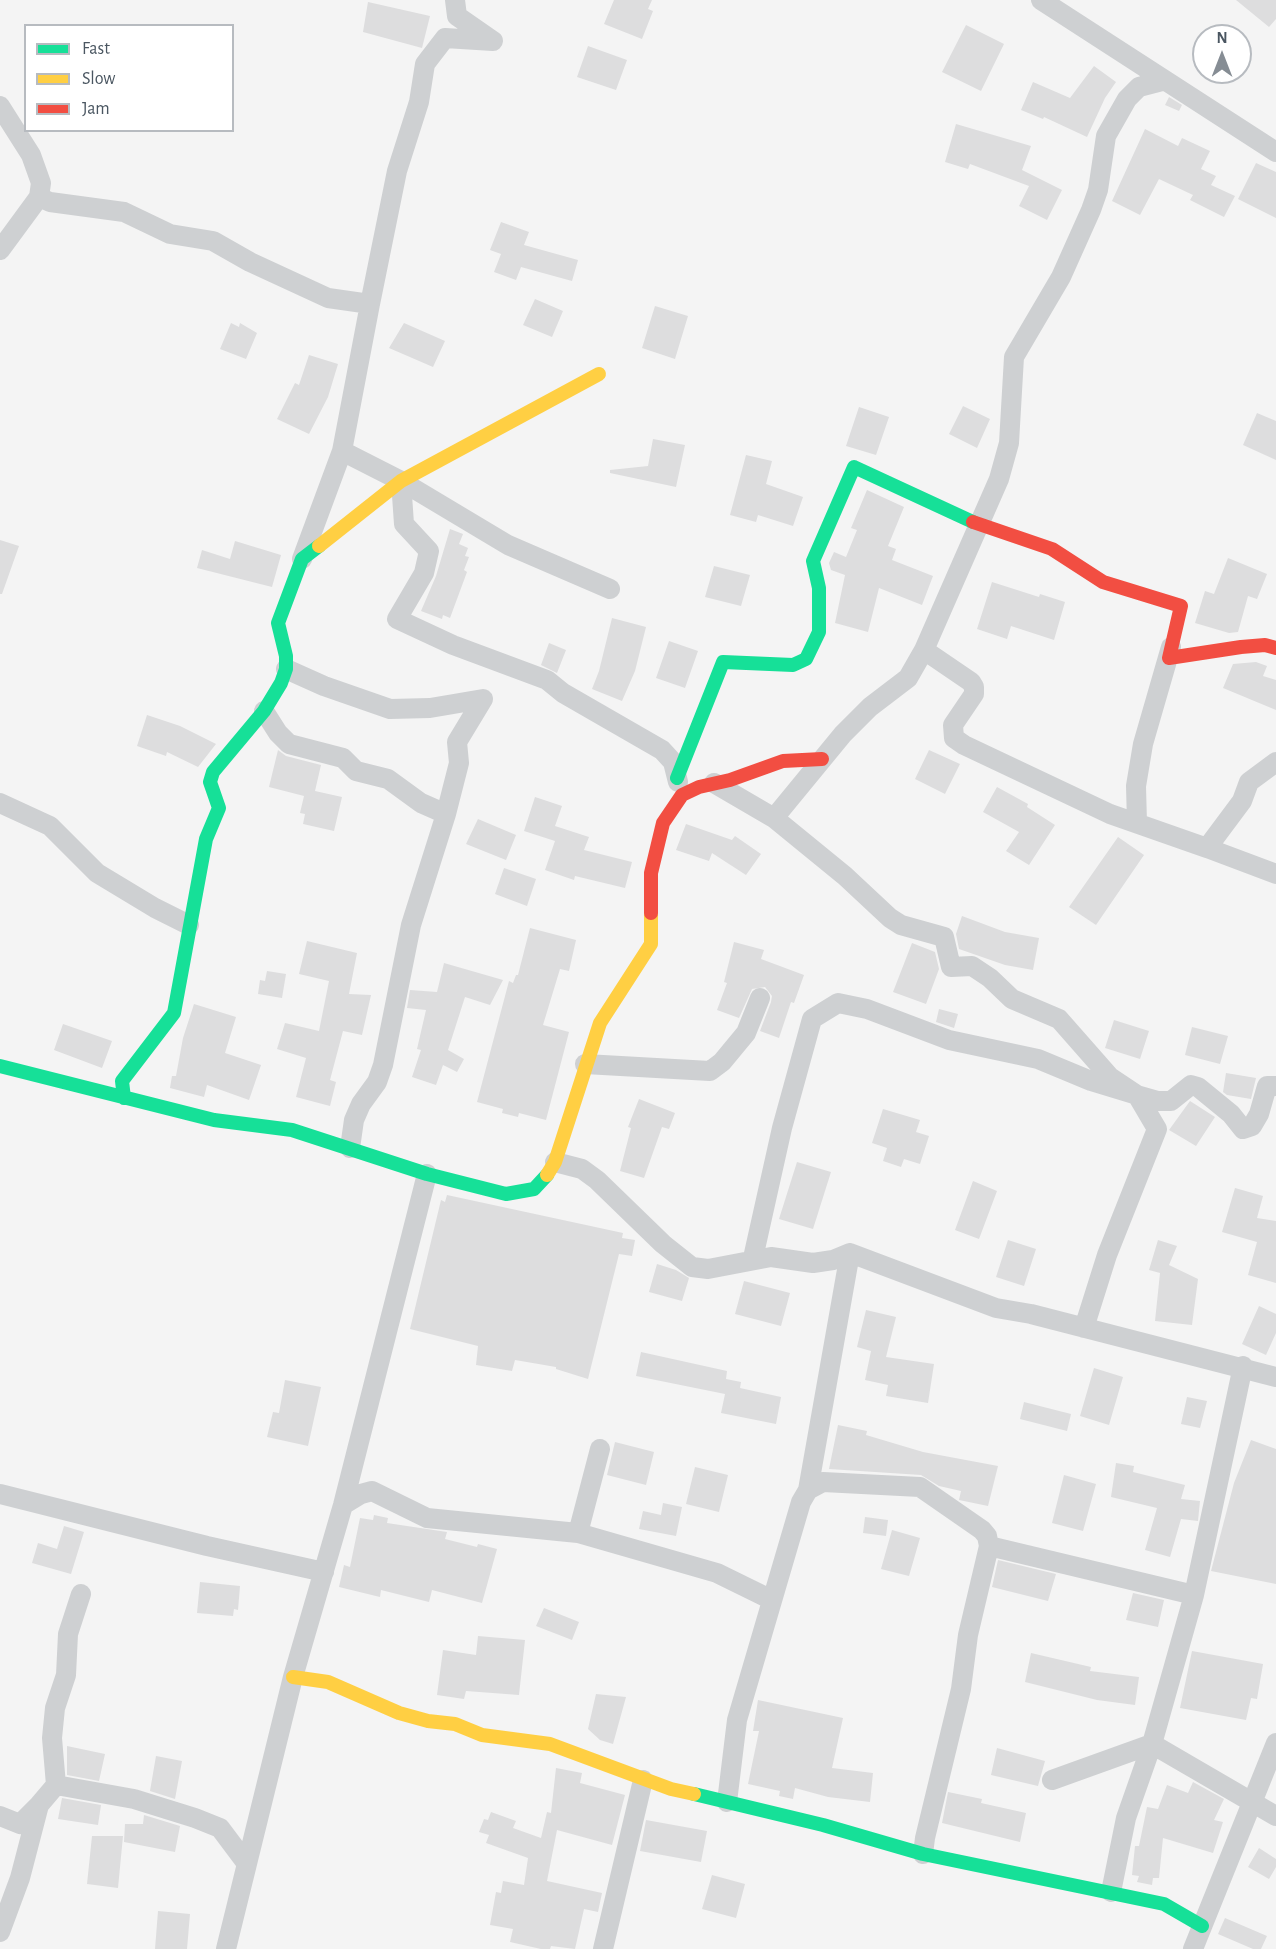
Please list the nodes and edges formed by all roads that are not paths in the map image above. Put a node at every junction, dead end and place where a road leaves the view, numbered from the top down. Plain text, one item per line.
1 (455, 0) edge
2 (1041, 0) edge
3 (1162, 81) junction
4 (0, 106) edge
5 (1276, 152) edge
6 (39, 197) junction
7 (0, 249) edge
8 (370, 304) junction
9 (598, 374) dead end
10 (342, 451) junction
11 (401, 481) junction
12 (980, 525) junction
13 (302, 559) junction
14 (610, 589) dead end
15 (1181, 606) junction
16 (1276, 648) edge
17 (924, 650) junction
18 (286, 669) junction
19 (264, 711) junction
20 (822, 759) junction
21 (1276, 762) edge
22 (714, 783) junction
23 (679, 787) junction
24 (0, 803) edge
25 (446, 814) junction
26 (774, 818) junction
27 (1137, 823) junction
28 (1207, 848) junction
29 (1276, 874) edge
30 (189, 925) junction
31 (760, 998) dead end
32 (585, 1064) junction
33 (0, 1066) edge
34 (1276, 1086) edge
35 (1137, 1095) junction
36 (124, 1098) junction
37 (350, 1148) junction
38 (555, 1161) junction
39 (427, 1174) junction
40 (850, 1253) junction
41 (753, 1258) junction
42 (1084, 1328) junction
43 (1243, 1366) junction
44 (1276, 1377) edge
45 (600, 1449) dead end
46 (808, 1490) junction
47 (0, 1494) edge
48 (343, 1505) junction
49 (578, 1533) junction
50 (989, 1546) junction
51 (324, 1572) junction
52 (81, 1594) dead end
53 (1194, 1595) junction
54 (772, 1600) junction
55 (293, 1677) junction
56 (1276, 1743) edge
57 (1152, 1744) junction
58 (643, 1780) junction
59 (1052, 1780) dead end
60 (56, 1785) junction
61 (1251, 1800) junction
62 (727, 1802) junction
63 (39, 1805) junction
64 (0, 1816) edge
65 (1276, 1816) edge
66 (923, 1854) junction
67 (247, 1864) junction
68 (1111, 1892) junction
69 (1202, 1926) junction
70 (0, 1932) edge
71 (226, 1949) edge
72 (603, 1949) edge
73 (1193, 1949) edge

1 - 8 street
2 - 3 street
3 - 5 street
3 - 12 street
4 - 6 street
6 - 7 street
6 - 8 street
8 - 10 street
9 - 11 street
10 - 11 street
10 - 13 street
11 - 13 street
11 - 14 street
11 - 23 street
12 - 15 street
12 - 17 street
12 - 23 street
13 - 18 street
15 - 16 street
15 - 27 street
17 - 20 street
17 - 27 street
18 - 19 street
18 - 25 street
19 - 25 street
19 - 30 street
20 - 22 street
20 - 26 street
21 - 28 street
22 - 23 street
22 - 26 street
23 - 32 street
24 - 30 street
25 - 37 street
26 - 35 street
27 - 28 street
28 - 29 street
30 - 36 street
31 - 32 street
32 - 38 street
33 - 36 street
34 - 35 street
35 - 41 street
35 - 42 street
36 - 37 street
37 - 39 street
38 - 39 street
38 - 41 street
39 - 48 street
40 - 41 street
40 - 42 street
40 - 46 street
42 - 43 street
43 - 44 street
43 - 53 street
45 - 49 street
46 - 50 street
46 - 54 street
47 - 51 street
48 - 49 street
48 - 51 street
49 - 54 street
50 - 53 street
50 - 66 street
51 - 55 street
52 - 60 street
53 - 57 street
54 - 62 street
55 - 58 street
55 - 67 street
56 - 61 street
57 - 59 street
57 - 61 street
57 - 68 street
58 - 62 street
58 - 72 street
60 - 63 street
60 - 67 street
61 - 65 street
61 - 69 street
62 - 66 street
63 - 64 street
63 - 70 street
66 - 68 street
67 - 71 street
68 - 69 street
69 - 73 street

